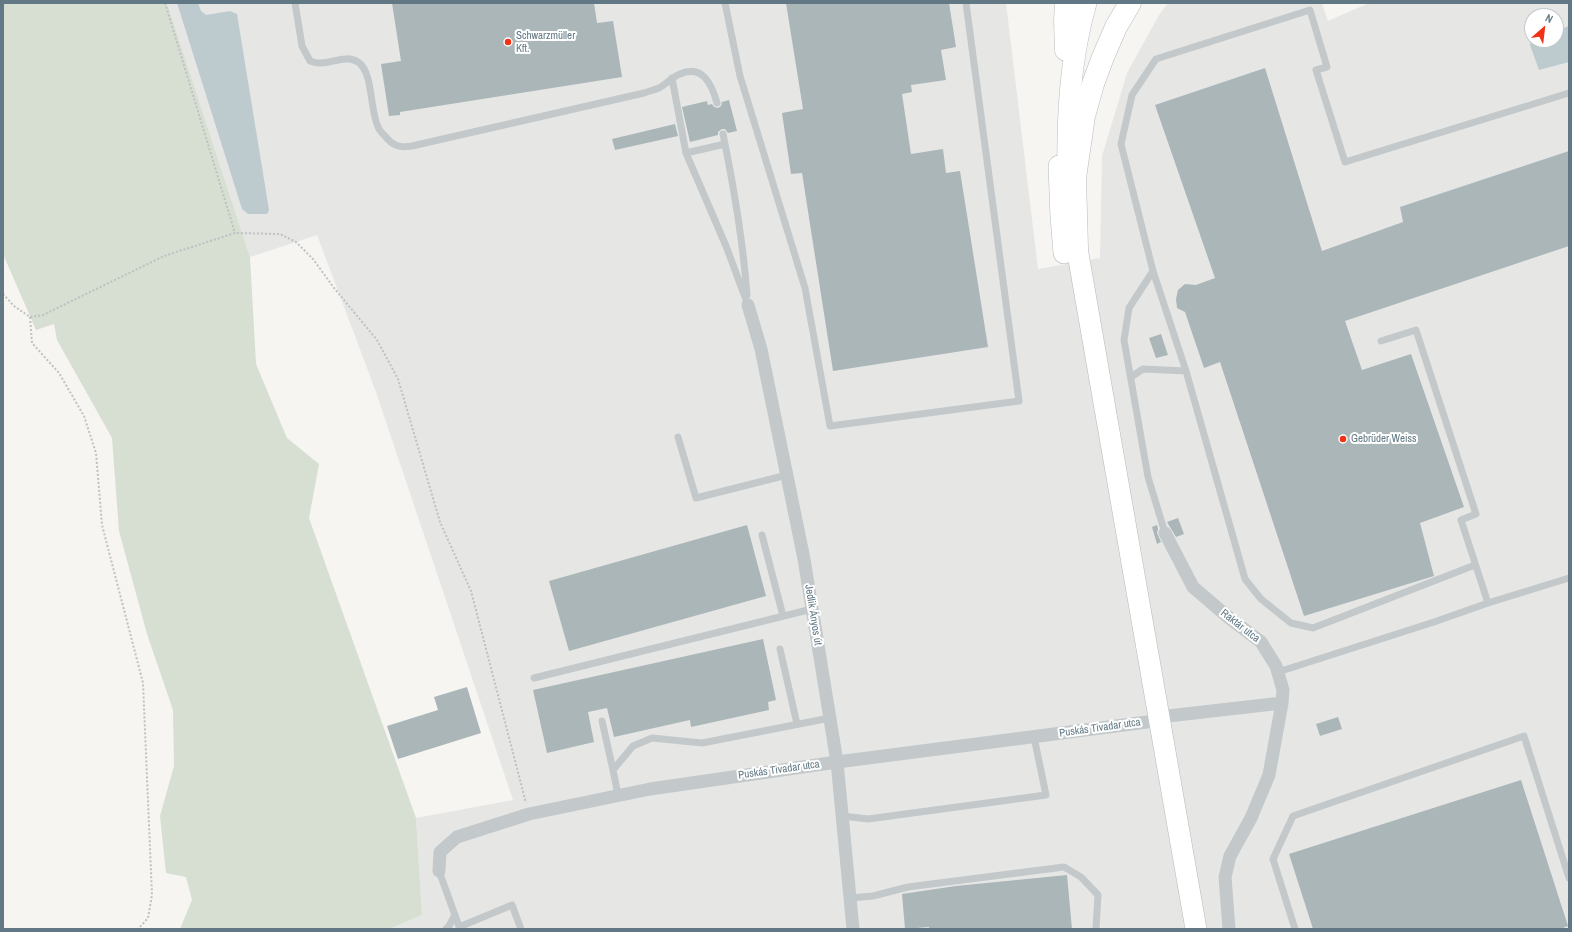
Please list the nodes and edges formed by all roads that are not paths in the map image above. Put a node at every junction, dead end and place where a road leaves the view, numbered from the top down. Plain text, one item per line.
1 (295, 3) edge
2 (725, 3) edge
3 (966, 3) edge
4 (1066, 3) edge
5 (1077, 3) edge
6 (1086, 3) edge
7 (1130, 3) edge
8 (1066, 50) junction
9 (672, 78) junction
10 (1569, 94) edge
11 (718, 103) dead end
12 (723, 134) dead end
13 (725, 144) junction
14 (686, 153) junction
15 (1077, 248) junction
16 (1153, 270) junction
17 (748, 305) junction
18 (1381, 341) dead end
19 (1186, 371) junction
20 (1131, 377) junction
21 (678, 437) dead end
22 (787, 475) junction
23 (1165, 534) joint
24 (762, 535) dead end
25 (1475, 565) junction
26 (1569, 578) edge
27 (1488, 602) junction
28 (812, 609) junction
29 (783, 616) junction
30 (780, 649) dead end
31 (1278, 672) junction
32 (534, 678) dead end
33 (1282, 703) junction
34 (830, 718) junction
35 (1153, 719) junction
36 (602, 721) dead end
37 (797, 724) junction
38 (1034, 737) junction
39 (837, 762) junction
40 (613, 770) junction
41 (618, 795) junction
42 (842, 816) junction
43 (439, 871) joint
44 (1569, 878) edge
45 (850, 898) junction
46 (455, 916) junction
47 (460, 928) edge
48 (446, 929) edge
49 (521, 929) edge
50 (853, 929) edge
51 (1096, 929) edge
52 (1184, 929) edge
53 (1196, 929) edge
54 (1230, 929) edge
55 (1295, 929) edge

1 - 9 lane
2 - 3 lane
4 - 8 highway
5 - 8 main road
6 - 15 main road
7 - 15 highway
8 - 35 main road
9 - 11 lane
9 - 14 lane
10 - 16 lane
12 - 13 lane
13 - 14 lane
13 - 17 lane
14 - 17 lane
15 - 35 main road
16 - 19 lane
16 - 20 lane, Raktár utca
17 - 22 street, Jedlik Ányos út
18 - 25 lane
19 - 20 lane
19 - 25 lane
20 - 23 lane, Raktár utca
21 - 22 lane
22 - 28 street, Jedlik Ányos út
23 - 31 street, Raktár utca
24 - 29 lane
25 - 27 lane
26 - 27 lane
27 - 31 lane
28 - 29 lane
28 - 34 street, Jedlik Ányos út
29 - 32 lane
30 - 37 lane
31 - 33 street, Raktár utca
33 - 35 street, Puskás Tivadar utca
33 - 54 street, Raktár utca
34 - 37 lane
34 - 39 street, Jedlik Ányos út
35 - 38 street, Puskás Tivadar utca
35 - 52 main road
35 - 53 main road
36 - 40 lane
37 - 40 lane
38 - 39 street, Puskás Tivadar utca
38 - 42 lane
39 - 41 street, Puskás Tivadar utca
39 - 42 street, Jedlik Ányos út
40 - 41 lane
41 - 43 street, Puskás Tivadar utca
42 - 45 street, Jedlik Ányos út
43 - 46 lane
44 - 55 lane
45 - 50 street, Jedlik Ányos út
45 - 51 lane
46 - 47 lane
46 - 48 lane
47 - 49 lane

